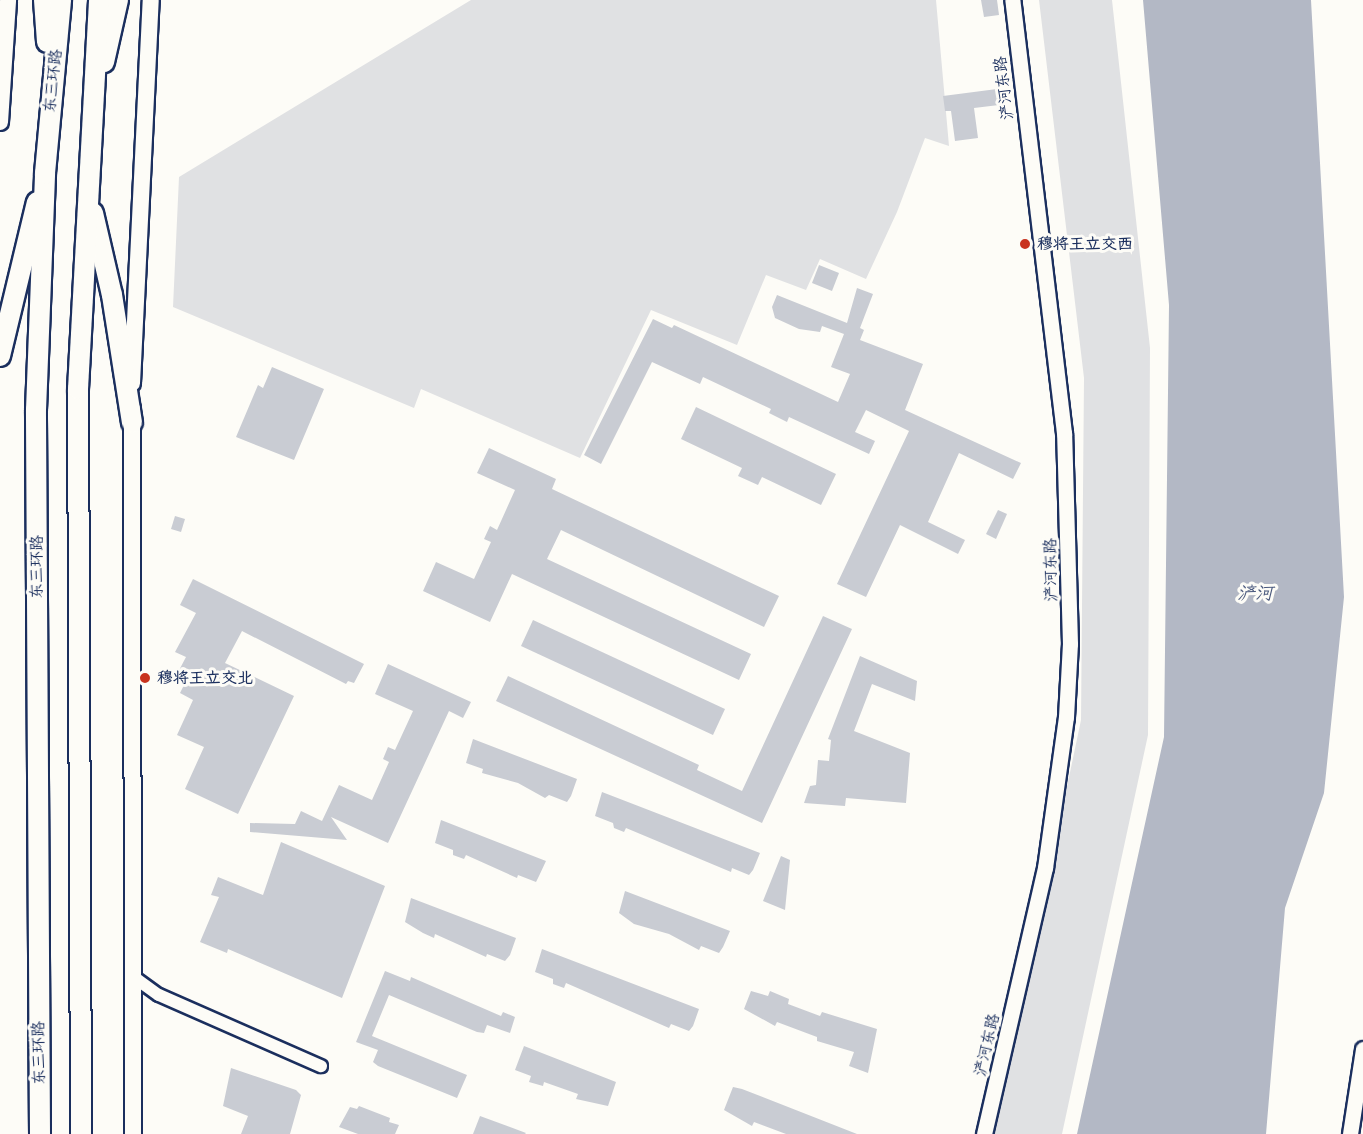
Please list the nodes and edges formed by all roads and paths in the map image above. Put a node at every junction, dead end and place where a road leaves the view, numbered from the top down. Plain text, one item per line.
1 (8, 0) edge
2 (44, 0) edge
3 (61, 0) edge
4 (99, 0) edge
5 (118, 0) edge
6 (151, 0) edge
7 (1012, 0) edge
8 (50, 109) junction
9 (91, 117) junction
10 (0, 122) edge
11 (45, 173) junction
12 (88, 194) junction
13 (0, 356) edge
14 (132, 422) junction
15 (131, 975) junction
16 (1363, 1049) edge
17 (321, 1066) dead end
18 (1358, 1113) edge
19 (40, 1134) edge
20 (81, 1134) edge
21 (133, 1134) edge
22 (984, 1134) edge
23 (1350, 1134) edge

1 - 10 main road
2 - 8 highway
3 - 8 highway, 东三环路
4 - 9 highway
5 - 9 highway
6 - 14 main road
7 - 22 street, 浐河东路
8 - 11 highway, 东三环路
9 - 12 highway
11 - 13 highway
11 - 19 highway, 东三环路
12 - 14 highway
12 - 20 highway
14 - 15 main road
15 - 17 street
15 - 21 main road
16 - 18 street
18 - 23 street

